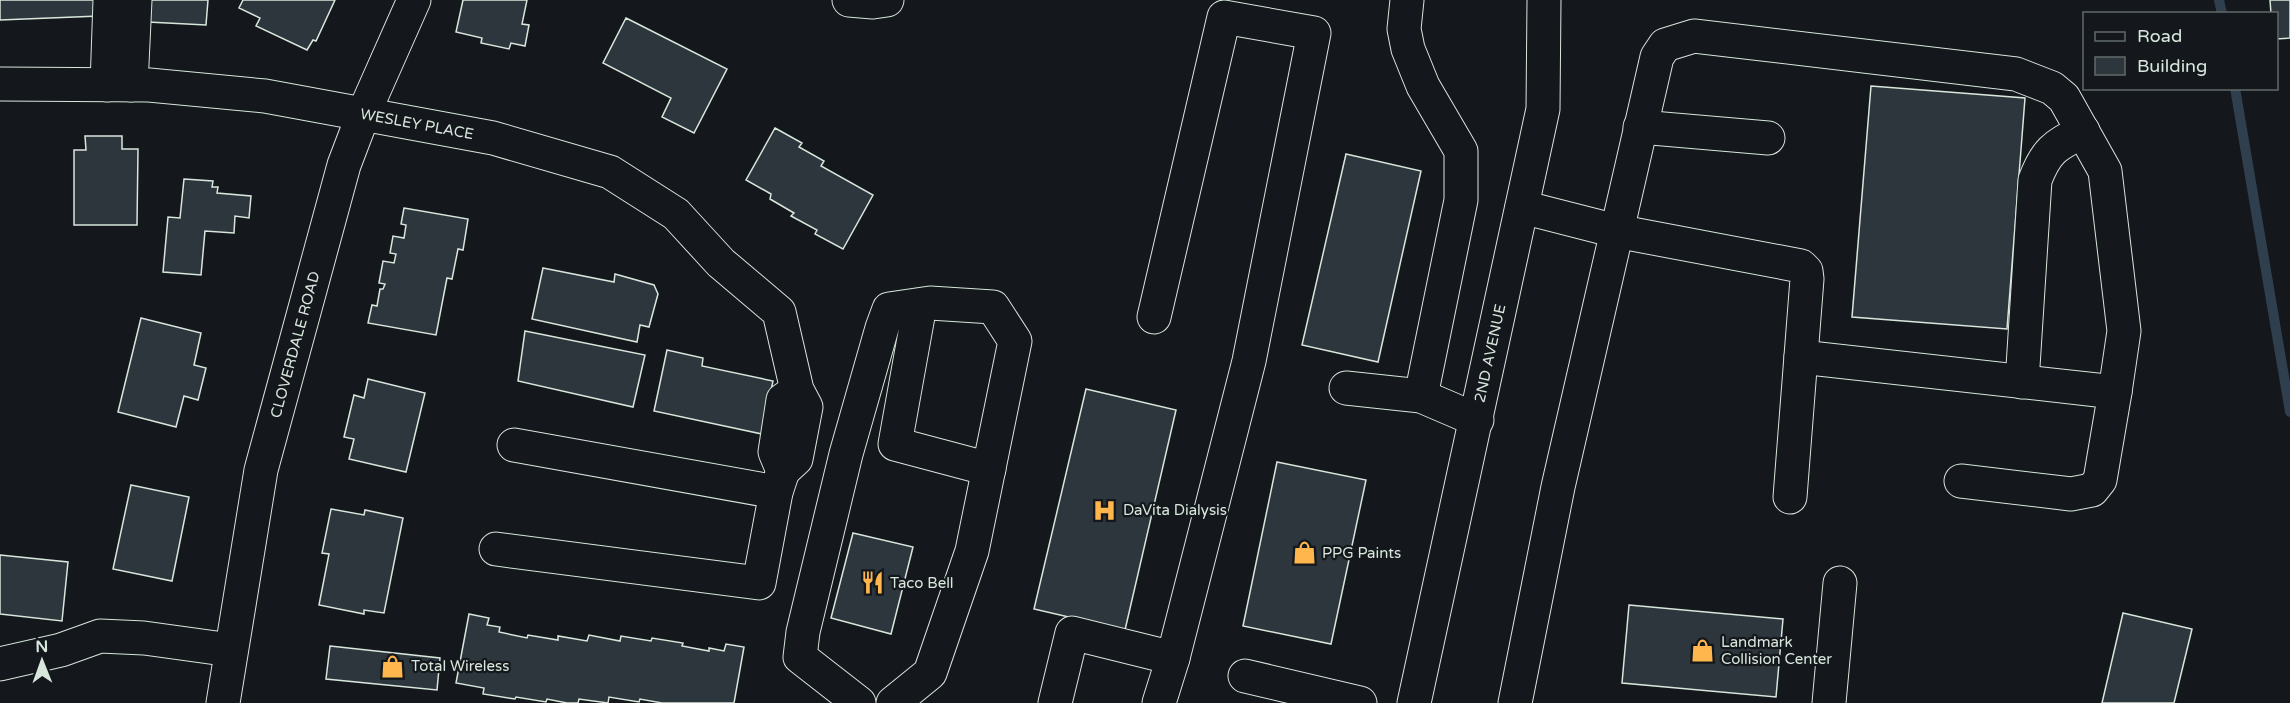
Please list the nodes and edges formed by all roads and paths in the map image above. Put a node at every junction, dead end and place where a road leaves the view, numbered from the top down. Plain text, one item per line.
1 (110, 0) edge
2 (135, 0) edge
3 (414, 0) edge
4 (849, 0) edge
5 (887, 0) edge
6 (1407, 0) edge
7 (1544, 0) edge
8 (1569, 0) edge
9 (1544, 32) junction
10 (0, 84) edge
11 (119, 85) junction
12 (363, 115) junction
13 (1640, 127) junction
14 (2083, 131) junction
15 (1768, 138) dead end
16 (1522, 207) junction
17 (1616, 231) junction
18 (920, 305) junction
19 (1154, 317) dead end
20 (1801, 357) junction
21 (2022, 382) junction
22 (1346, 388) dead end
23 (2115, 392) junction
24 (1421, 396) junction
25 (1477, 420) junction
26 (514, 445) dead end
27 (989, 469) junction
28 (1961, 481) dead end
29 (780, 482) junction
30 (1790, 497) dead end
31 (496, 549) dead end
32 (1840, 583) dead end
33 (231, 650) junction
34 (1173, 658) junction
35 (0, 664) edge
36 (1245, 676) dead end
37 (930, 688) edge
38 (223, 703) edge
39 (860, 703) edge
40 (893, 703) edge
41 (1055, 703) edge
42 (1159, 703) edge
43 (1360, 703) edge
44 (1414, 703) edge
45 (1515, 703) edge
46 (1829, 703) edge

1 - 11 street
2 - 11 street
3 - 12 street, CLOVERDALE ROAD
4 - 5 street
6 - 24 street
7 - 9 street, 2ND AVENUE
8 - 9 street
9 - 16 street, 2ND AVENUE
10 - 11 street, WESLEY PLACE
11 - 12 street, WESLEY PLACE
12 - 29 street, WESLEY PLACE
12 - 33 street, CLOVERDALE ROAD
13 - 14 street
13 - 15 street
13 - 17 street
14 - 21 street
14 - 23 street
16 - 17 street
16 - 25 street, 2ND AVENUE
17 - 20 street
17 - 45 street
18 - 27 street
18 - 27 street
18 - 39 street
19 - 34 street
20 - 21 street
20 - 30 street
21 - 23 street
22 - 24 street
23 - 28 street
24 - 25 street
25 - 44 street, 2ND AVENUE
26 - 29 street
27 - 37 street
29 - 31 street
32 - 46 street
33 - 35 street
33 - 38 street, CLOVERDALE ROAD
34 - 41 street
34 - 42 street
36 - 43 street
37 - 40 street

